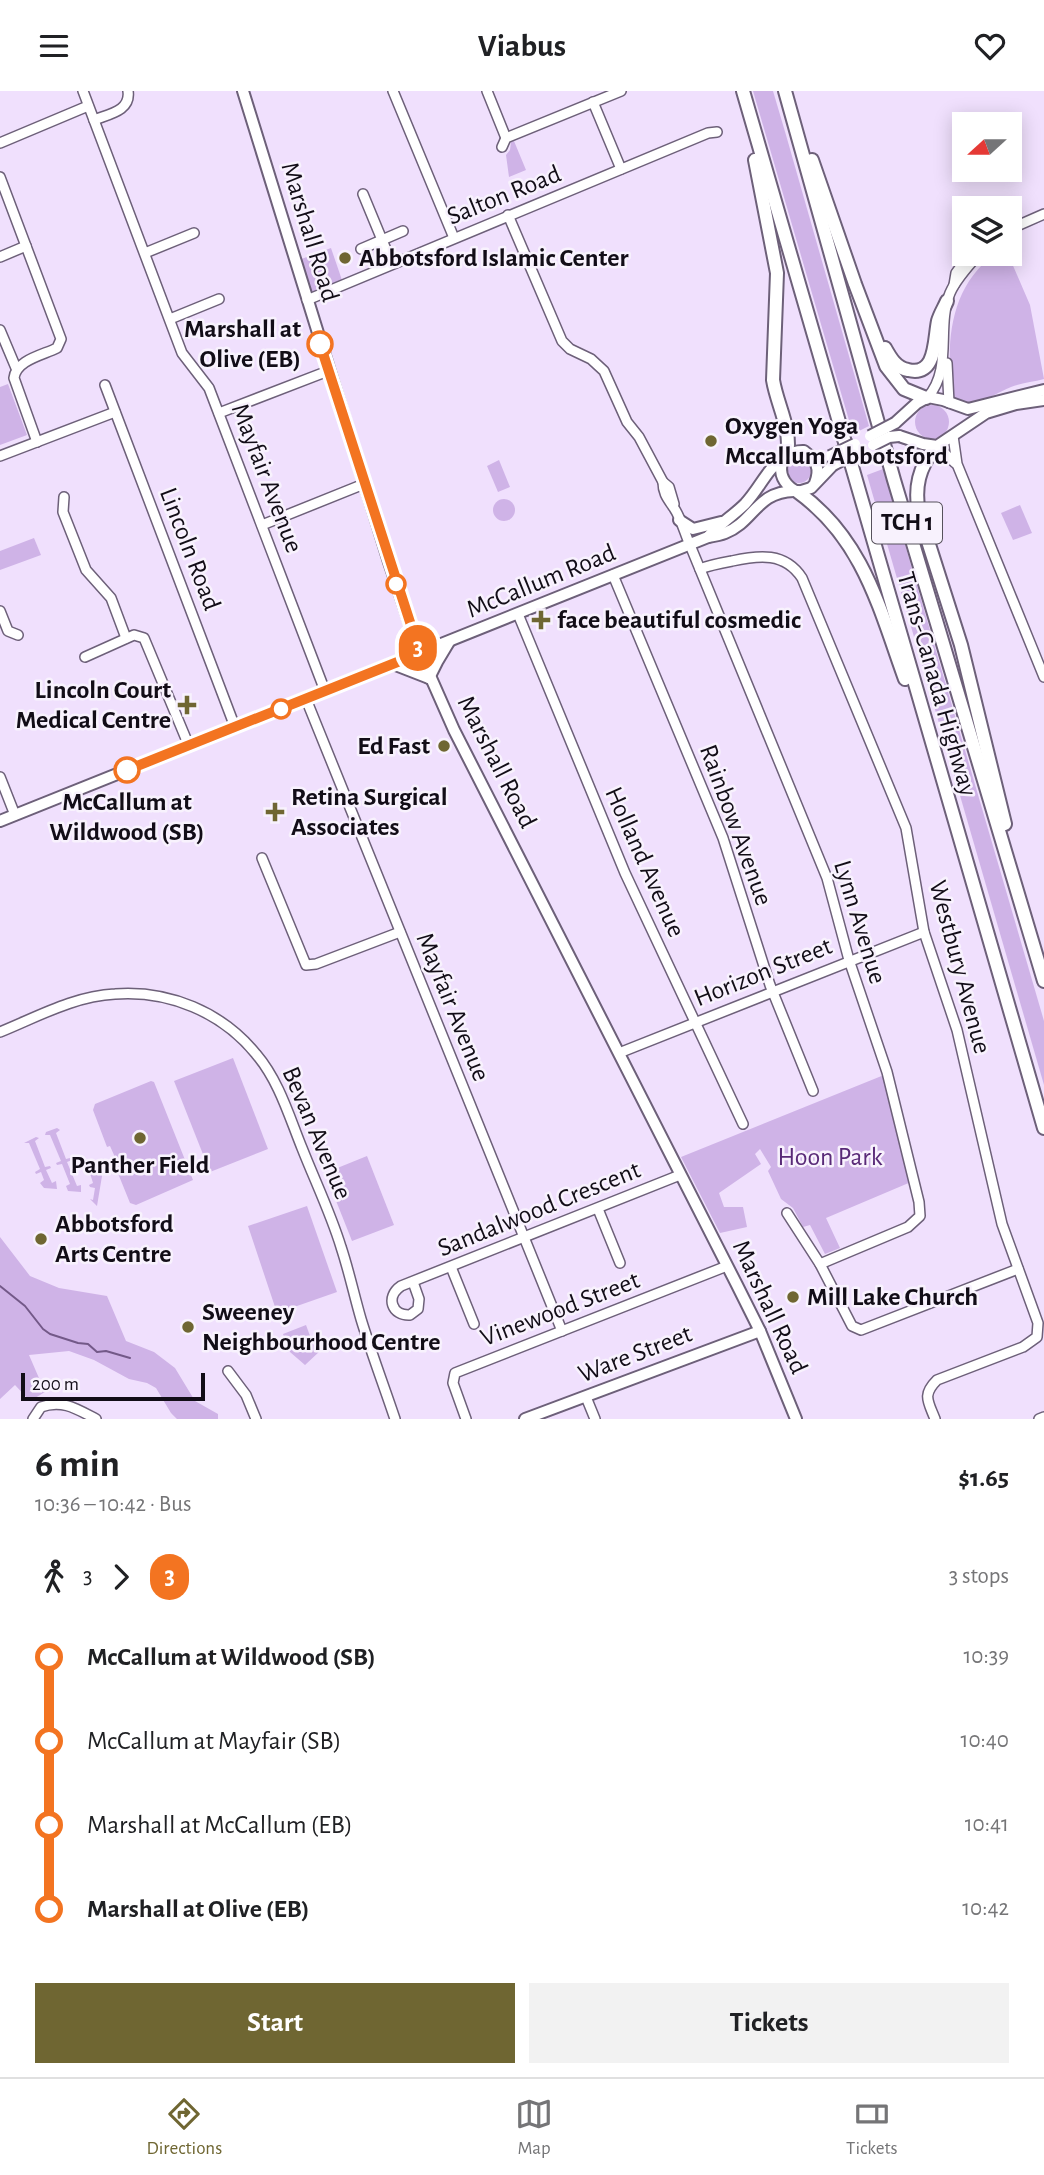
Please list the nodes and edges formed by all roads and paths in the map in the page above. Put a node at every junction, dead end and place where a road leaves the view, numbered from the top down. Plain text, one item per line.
1 (83, 91) edge
2 (128, 91) edge
3 (243, 91) edge
4 (393, 91) edge
5 (487, 91) edge
6 (621, 91) edge
7 (741, 91) edge
8 (785, 91) edge
9 (593, 102) junction
10 (88, 106) junction
11 (793, 118) junction
12 (94, 120) junction
13 (717, 132) dead end
14 (0, 143) edge
15 (621, 169) junction
16 (0, 177) edge
17 (363, 194) dead end
18 (1044, 214) edge
19 (508, 215) junction
20 (1022, 224) edge
21 (403, 231) dead end
22 (194, 233) dead end
23 (454, 238) junction
24 (382, 240) junction
25 (26, 246) junction
26 (361, 249) dead end
27 (145, 253) junction
28 (0, 257) edge
29 (392, 264) junction
30 (961, 266) edge
31 (969, 266) edge
32 (855, 284) junction
33 (954, 285) junction
34 (219, 299) dead end
35 (307, 300) junction
36 (947, 301) junction
37 (170, 319) junction
38 (0, 330) edge
39 (944, 341) junction
40 (16, 368) junction
41 (328, 371) junction
42 (106, 385) dead end
43 (1044, 390) edge
44 (927, 398) junction
45 (1044, 400) edge
46 (914, 407) junction
47 (953, 411) junction
48 (115, 412) junction
49 (219, 413) junction
50 (954, 435) junction
51 (872, 441) junction
52 (917, 441) junction
53 (37, 442) junction
54 (936, 447) junction
55 (804, 451) junction
56 (0, 456) edge
57 (785, 456) junction
58 (832, 461) junction
59 (957, 464) junction
60 (815, 483) junction
61 (364, 484) junction
62 (796, 491) junction
63 (64, 497) dead end
64 (679, 520) junction
65 (724, 521) junction
66 (262, 525) junction
67 (708, 537) junction
68 (690, 545) junction
69 (700, 569) junction
70 (613, 576) junction
71 (0, 611) edge
72 (518, 614) junction
73 (16, 634) dead end
74 (127, 638) junction
75 (449, 642) junction
76 (420, 653) junction
77 (85, 657) dead end
78 (393, 664) junction
79 (1044, 677) edge
80 (429, 678) junction
81 (325, 691) junction
82 (306, 699) junction
83 (235, 727) junction
84 (189, 746) junction
85 (938, 770) junction
86 (0, 777) edge
87 (15, 815) junction
88 (0, 821) edge
89 (262, 858) dead end
90 (1028, 926) junction
91 (400, 932) junction
92 (925, 932) junction
93 (849, 960) junction
94 (1044, 981) edge
95 (772, 991) junction
96 (695, 1021) junction
97 (0, 1032) edge
98 (619, 1053) junction
99 (813, 1091) dead end
100 (743, 1124) dead end
101 (1044, 1128) edge
102 (680, 1175) junction
103 (598, 1209) junction
104 (787, 1213) dead end
105 (524, 1238) junction
106 (620, 1263) dead end
107 (820, 1264) junction
108 (727, 1266) junction
109 (451, 1267) junction
110 (1018, 1269) junction
111 (413, 1282) dead end
112 (474, 1324) dead end
113 (562, 1331) junction
114 (760, 1331) junction
115 (228, 1371) dead end
116 (586, 1397) junction
117 (1044, 1417) edge
118 (33, 1419) edge
119 (96, 1419) edge
120 (256, 1419) edge
121 (395, 1419) edge
122 (466, 1419) edge
123 (525, 1419) edge
124 (595, 1419) edge
125 (796, 1419) edge
126 (935, 1419) edge
127 (1039, 1419) edge

1 - 10 street, Mayfair Avenue
2 - 12 street
3 - 35 main road, Marshall Road
4 - 23 street
5 - 9 street
6 - 9 street
7 - 57 highway
7 - 85 highway, Trans-Canada Highway / TCH 1
8 - 11 highway, Trans-Canada Highway / TCH 1
9 - 15 street
10 - 12 street, Mayfair Avenue
10 - 14 street
11 - 32 highway
11 - 90 highway, Trans-Canada Highway / TCH 1
12 - 27 street, Mayfair Avenue
13 - 15 street, Salton Road
15 - 19 street, Salton Road
16 - 25 street
17 - 24 street
18 - 20 street
19 - 23 street, Salton Road
19 - 64 street, Lynn Avenue
21 - 24 street
22 - 27 street
23 - 29 street, Salton Road
24 - 26 street
24 - 29 street
25 - 28 street
25 - 40 street
27 - 37 street, Mayfair Avenue
29 - 35 street, Salton Road
30 - 33 street
31 - 33 street
32 - 36 highway
32 - 44 highway
33 - 36 street
34 - 37 street
35 - 41 main road, Marshall Road
36 - 39 street
37 - 49 street, Mayfair Avenue
38 - 40 street
39 - 44 street
39 - 47 street
40 - 53 street
41 - 49 street
41 - 61 main road, Marshall Road
42 - 48 street, Lincoln Road
43 - 47 main road
44 - 46 main road
44 - 47 main road
45 - 50 main road
46 - 51 main road, bridge
46 - 52 main road
47 - 50 main road
48 - 53 street
48 - 83 street, Lincoln Road
49 - 66 street, Mayfair Avenue
50 - 54 main road
50 - 59 street
51 - 52 main road, bridge
51 - 58 main road, bridge
52 - 54 main road
53 - 56 street
54 - 59 street
54 - 90 highway
55 - 57 main road
55 - 58 main road
55 - 60 main road
57 - 62 main road
57 - 65 main road, McCallum Road
58 - 60 main road
59 - 79 street
60 - 62 main road
61 - 66 street
61 - 76 main road, Marshall Road
62 - 67 main road, McCallum Road
62 - 85 highway
63 - 74 street
64 - 65 main road
64 - 68 street, Lynn Avenue
65 - 67 main road, McCallum Road
66 - 81 street, Mayfair Avenue
67 - 68 main road, McCallum Road
68 - 69 street, Lynn Avenue
68 - 70 main road, McCallum Road
69 - 92 street, Westbury Avenue
69 - 93 street, Lynn Avenue
70 - 72 main road, McCallum Road
70 - 95 street, Rainbow Avenue
71 - 73 street
72 - 75 main road, McCallum Road
72 - 96 street, Holland Avenue
74 - 77 street
74 - 84 street
75 - 76 main road, McCallum Road
75 - 80 main road
76 - 78 main road, McCallum Road
76 - 80 main road, Marshall Road
78 - 80 main road
78 - 81 main road, McCallum Road
80 - 98 main road, Marshall Road
81 - 82 main road, McCallum Road
82 - 83 main road, McCallum Road
82 - 91 street, Mayfair Avenue
83 - 84 main road, McCallum Road
84 - 87 main road, McCallum Road
85 - 101 highway, Trans-Canada Highway / TCH 1
86 - 87 street
87 - 88 main road, McCallum Road
89 - 91 street
90 - 94 highway, Trans-Canada Highway / TCH 1
91 - 105 street, Mayfair Avenue
92 - 93 street, Horizon Street
92 - 110 street, Westbury Avenue
93 - 95 street, Horizon Street
93 - 107 street, Lynn Avenue
95 - 96 street, Horizon Street
95 - 99 street, Rainbow Avenue
96 - 98 street, Horizon Street
96 - 100 street, Holland Avenue
97 - 121 street, Bevan Avenue
98 - 102 main road, Marshall Road
102 - 103 street, Sandalwood Crescent
102 - 108 main road, Marshall Road
103 - 105 street, Sandalwood Crescent
103 - 106 street
104 - 107 street
105 - 109 street, Sandalwood Crescent
105 - 113 street, Mayfair Avenue
107 - 110 street
108 - 113 street, Vinewood Street
108 - 114 main road, Marshall Road
109 - 111 street, Sandalwood Crescent
109 - 112 street
110 - 126 street, Westbury Avenue
113 - 122 street, Vinewood Street
114 - 116 main road, Ware Street
114 - 125 main road, Marshall Road
115 - 120 street
116 - 123 main road, Ware Street
116 - 124 street
117 - 127 street
118 - 119 street

